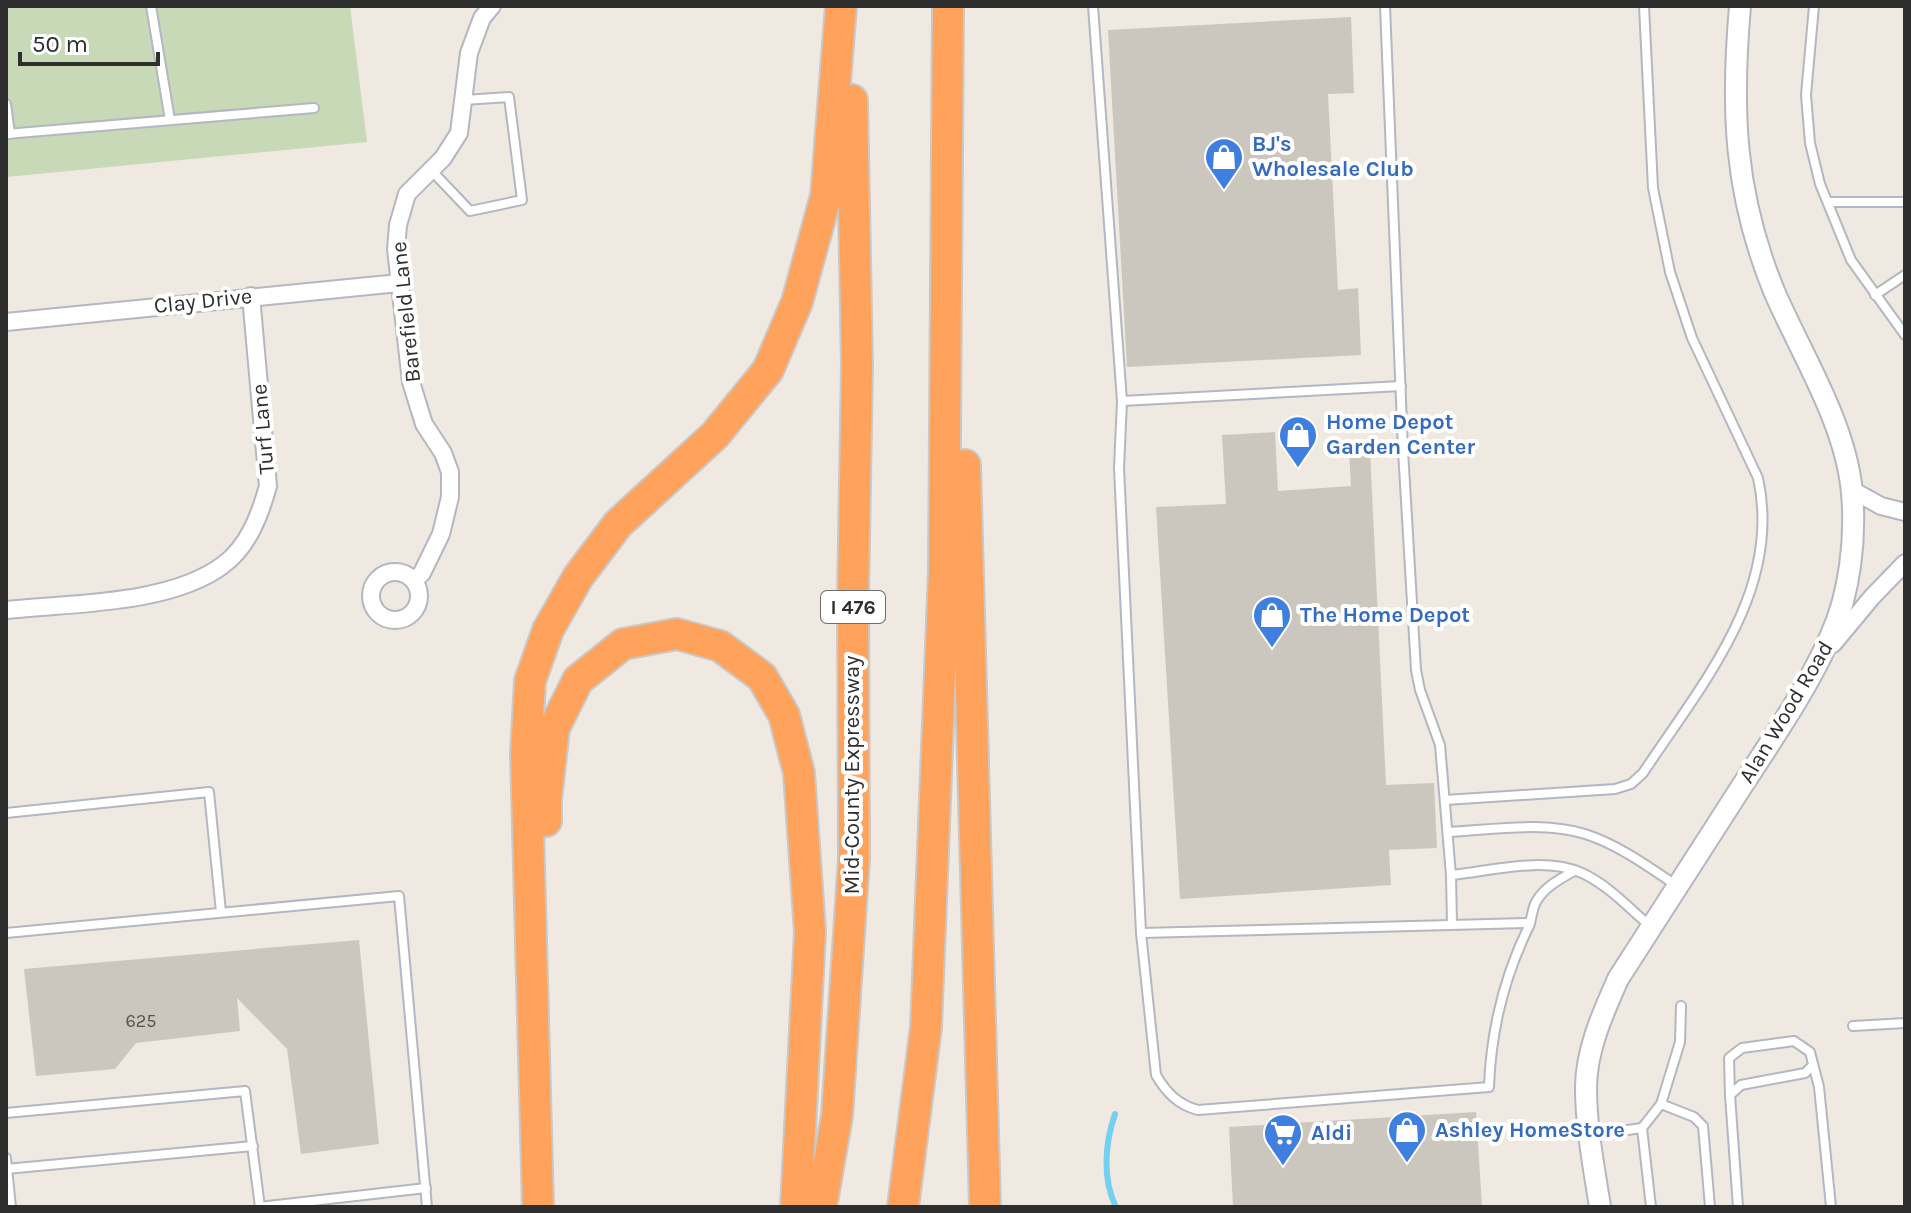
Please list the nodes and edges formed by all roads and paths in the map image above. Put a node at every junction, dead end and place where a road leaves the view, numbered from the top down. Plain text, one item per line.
1 (151, 6) edge
2 (492, 6) edge
3 (841, 6) edge
4 (850, 6) edge
5 (950, 6) edge
6 (1385, 6) edge
7 (1644, 6) edge
8 (1740, 6) edge
9 (1814, 6) edge
10 (1093, 9) edge
11 (463, 100) junction
12 (6, 104) edge
13 (314, 108) dead end
14 (170, 120) junction
15 (8, 134) edge
16 (431, 169) junction
17 (1828, 202) junction
18 (1905, 202) edge
19 (1905, 275) edge
20 (399, 283) junction
21 (1875, 295) junction
22 (251, 296) junction
23 (6, 322) edge
24 (1905, 335) edge
25 (1401, 386) junction
26 (1122, 401) junction
27 (1852, 490) junction
28 (1905, 512) edge
29 (1905, 563) edge
30 (414, 581) dead end
31 (6, 610) edge
32 (1808, 678) junction
33 (1445, 800) junction
34 (6, 813) edge
35 (1448, 832) junction
36 (1574, 871) junction
37 (1451, 875) junction
38 (1678, 886) junction
39 (221, 912) junction
40 (1530, 923) junction
41 (1452, 924) junction
42 (1651, 927) junction
43 (6, 933) edge
44 (1141, 933) junction
45 (1681, 1006) dead end
46 (1905, 1023) edge
47 (1853, 1026) dead end
48 (1813, 1065) junction
49 (1730, 1095) junction
50 (1661, 1104) junction
51 (6, 1113) edge
52 (1642, 1128) junction
53 (1591, 1135) junction
54 (253, 1146) junction
55 (6, 1158) edge
56 (6, 1169) edge
57 (1594, 1174) junction
58 (426, 1188) junction
59 (11, 1207) edge
60 (260, 1207) edge
61 (427, 1207) edge
62 (538, 1207) edge
63 (555, 1207) edge
64 (796, 1207) edge
65 (821, 1207) edge
66 (903, 1207) edge
67 (985, 1207) edge
68 (1593, 1207) edge
69 (1600, 1207) edge
70 (1651, 1207) edge
71 (1710, 1207) edge
72 (1738, 1207) edge
73 (1831, 1207) edge

1 - 14 lane
2 - 11 street, Barefield Lane
3 - 62 highway
4 - 65 highway, Mid-County Expressway / I 476
5 - 66 highway
5 - 67 highway
6 - 25 lane
7 - 33 lane
8 - 27 street, Alan Wood Road
9 - 17 lane
10 - 26 lane
11 - 16 street, Barefield Lane
11 - 16 lane
12 - 15 lane
13 - 14 lane
14 - 15 lane
16 - 20 street, Barefield Lane
17 - 18 lane
17 - 21 lane
19 - 21 lane
20 - 22 street, Clay Drive
20 - 30 street, Barefield Lane
21 - 24 lane
22 - 23 street, Clay Drive
22 - 31 street, Turf Lane
25 - 26 lane
25 - 33 lane
26 - 44 lane
27 - 28 street
27 - 32 street, Alan Wood Road
29 - 32 street
32 - 38 street, Alan Wood Road
33 - 35 lane
34 - 39 lane
35 - 37 lane
35 - 38 lane
36 - 37 lane
36 - 40 lane
36 - 42 lane
37 - 41 lane
38 - 42 street, Alan Wood Road
39 - 43 lane
39 - 58 lane
40 - 41 lane
40 - 44 lane
41 - 44 lane
42 - 53 street, Alan Wood Road
45 - 50 lane
46 - 47 lane
48 - 49 lane
48 - 49 lane
48 - 73 lane
49 - 72 lane
50 - 52 lane
50 - 71 lane
51 - 54 lane
52 - 53 lane
52 - 70 lane
53 - 57 street, Alan Wood Road
54 - 56 lane
54 - 60 lane
55 - 56 lane
56 - 59 lane
57 - 68 street
57 - 69 street, Alan Wood Road
58 - 60 lane
58 - 61 lane
63 - 64 highway

